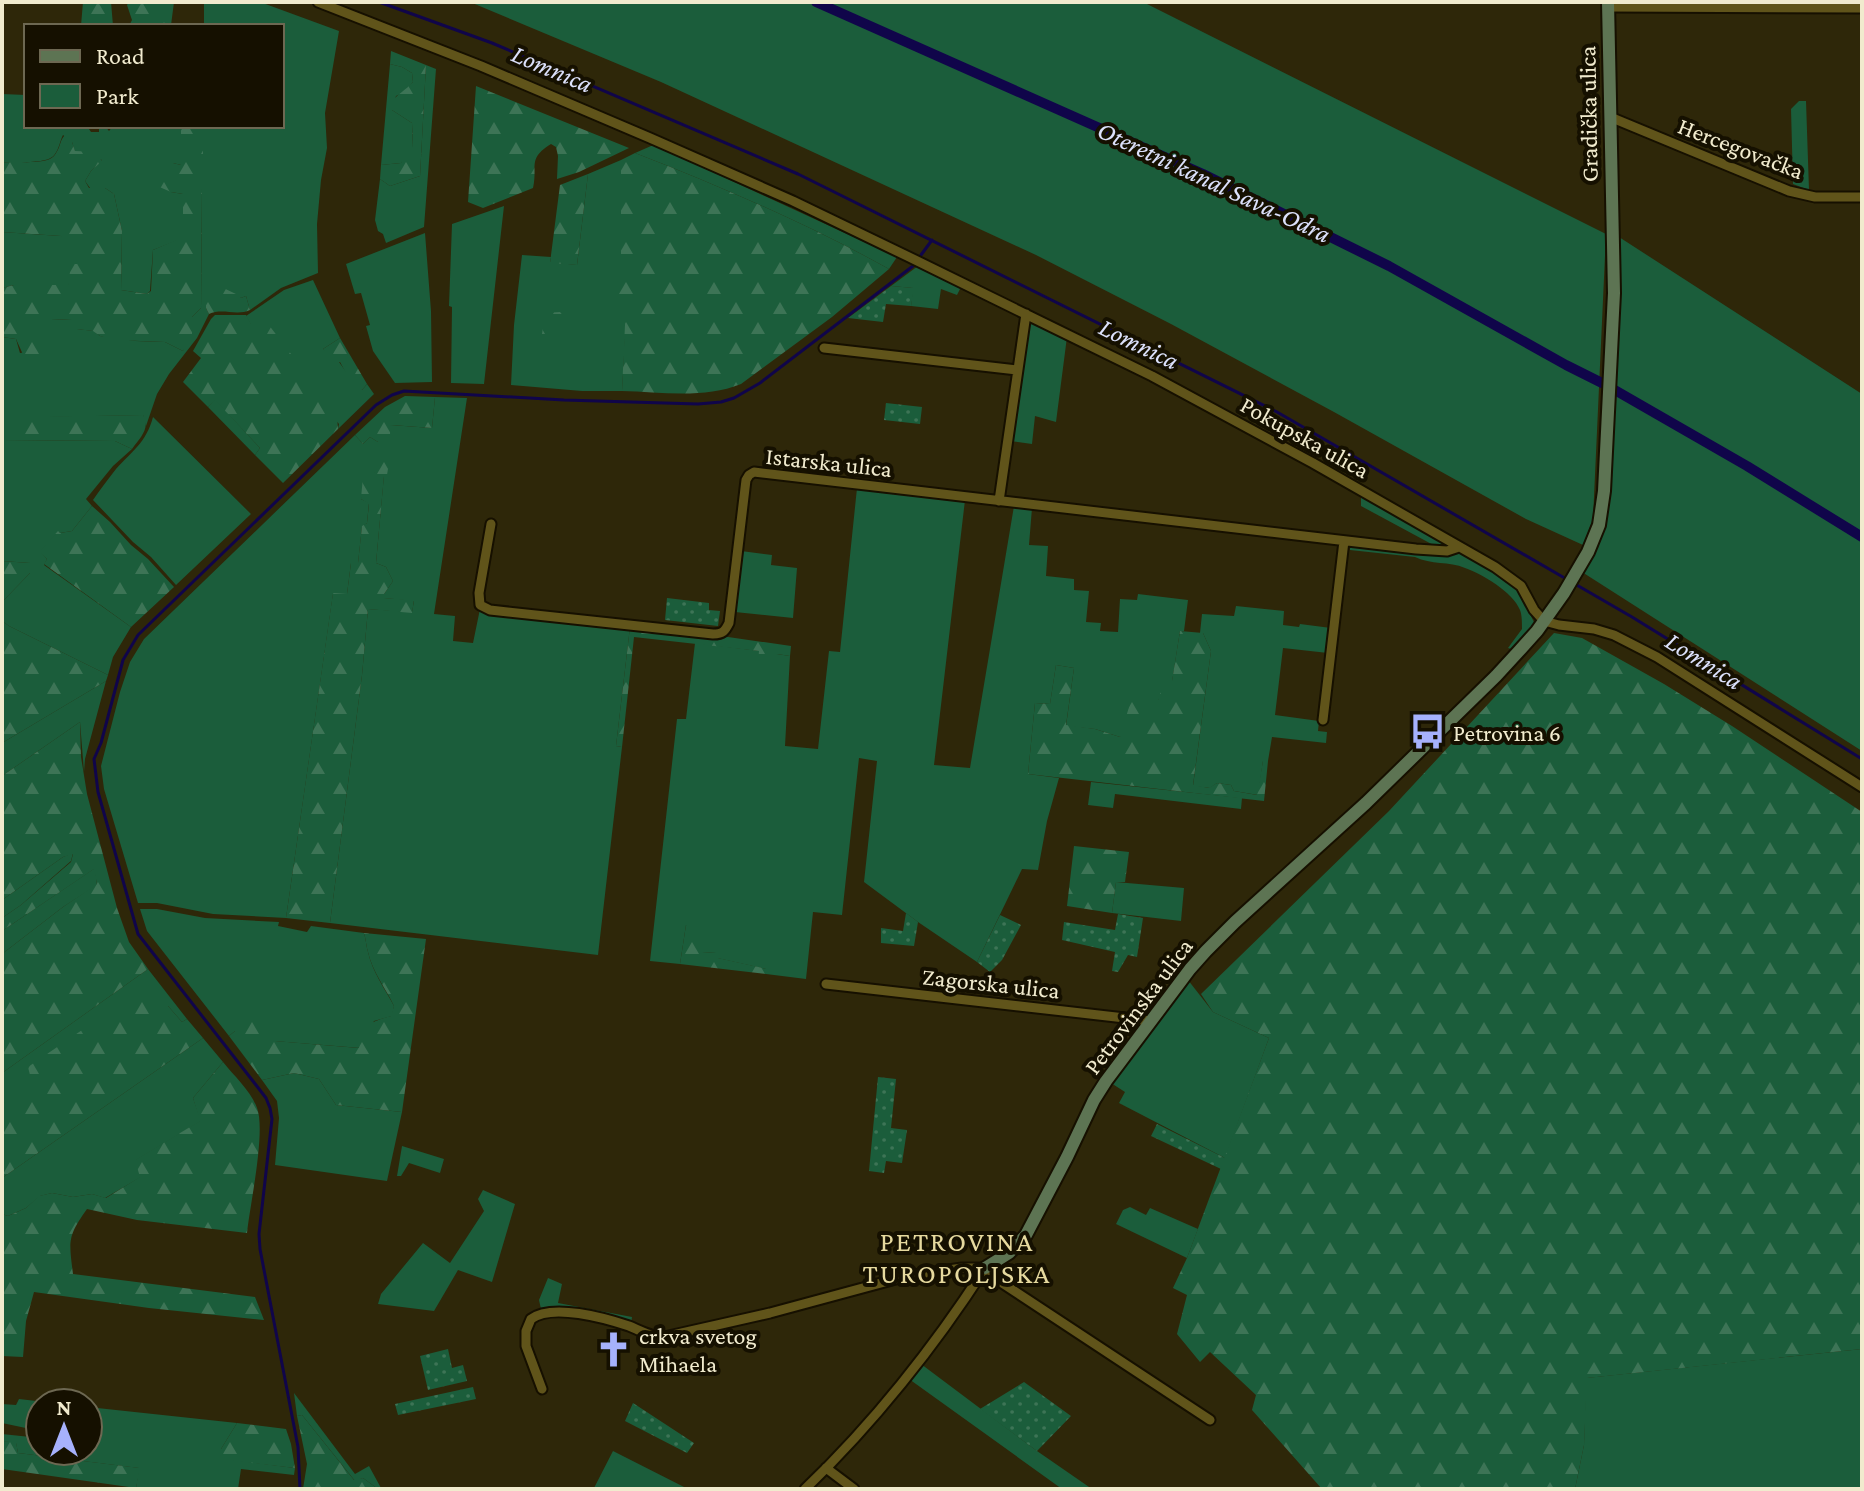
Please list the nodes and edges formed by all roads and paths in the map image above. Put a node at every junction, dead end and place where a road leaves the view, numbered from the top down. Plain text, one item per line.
1 (318, 2) edge
2 (1608, 4) edge
3 (1862, 8) edge
4 (1610, 117) junction
5 (1862, 197) edge
6 (1026, 314) junction
7 (824, 348) dead end
8 (1017, 370) junction
9 (999, 501) junction
10 (491, 524) dead end
11 (1344, 541) junction
12 (1459, 547) junction
13 (1582, 563) joint
14 (1544, 621) junction
15 (1323, 720) dead end
16 (1862, 787) edge
17 (826, 984) dead end
18 (1151, 1021) junction
19 (985, 1268) junction
20 (542, 1389) dead end
21 (1210, 1420) dead end
22 (826, 1468) junction
23 (805, 1489) edge
24 (854, 1489) edge

1 - 6 street, Pokupska ulica
2 - 3 street
2 - 4 street, Gradička ulica
4 - 5 street, Hercegovačka
4 - 13 street, Gradička ulica
6 - 8 street
6 - 12 street, Pokupska ulica
7 - 8 street
8 - 9 street
9 - 10 street, Istarska ulica
9 - 11 street, Istarska ulica
11 - 12 street, Istarska ulica
11 - 15 street
12 - 14 street, Pokupska ulica
13 - 14 street, Petrovinska ulica
14 - 16 street
14 - 18 street, Petrovinska ulica
17 - 18 street, Zagorska ulica
18 - 19 street, Petrovinska ulica
19 - 20 street
19 - 21 street
19 - 22 street, Petrovinska ulica
22 - 23 street, Petrovinska ulica
22 - 24 street

